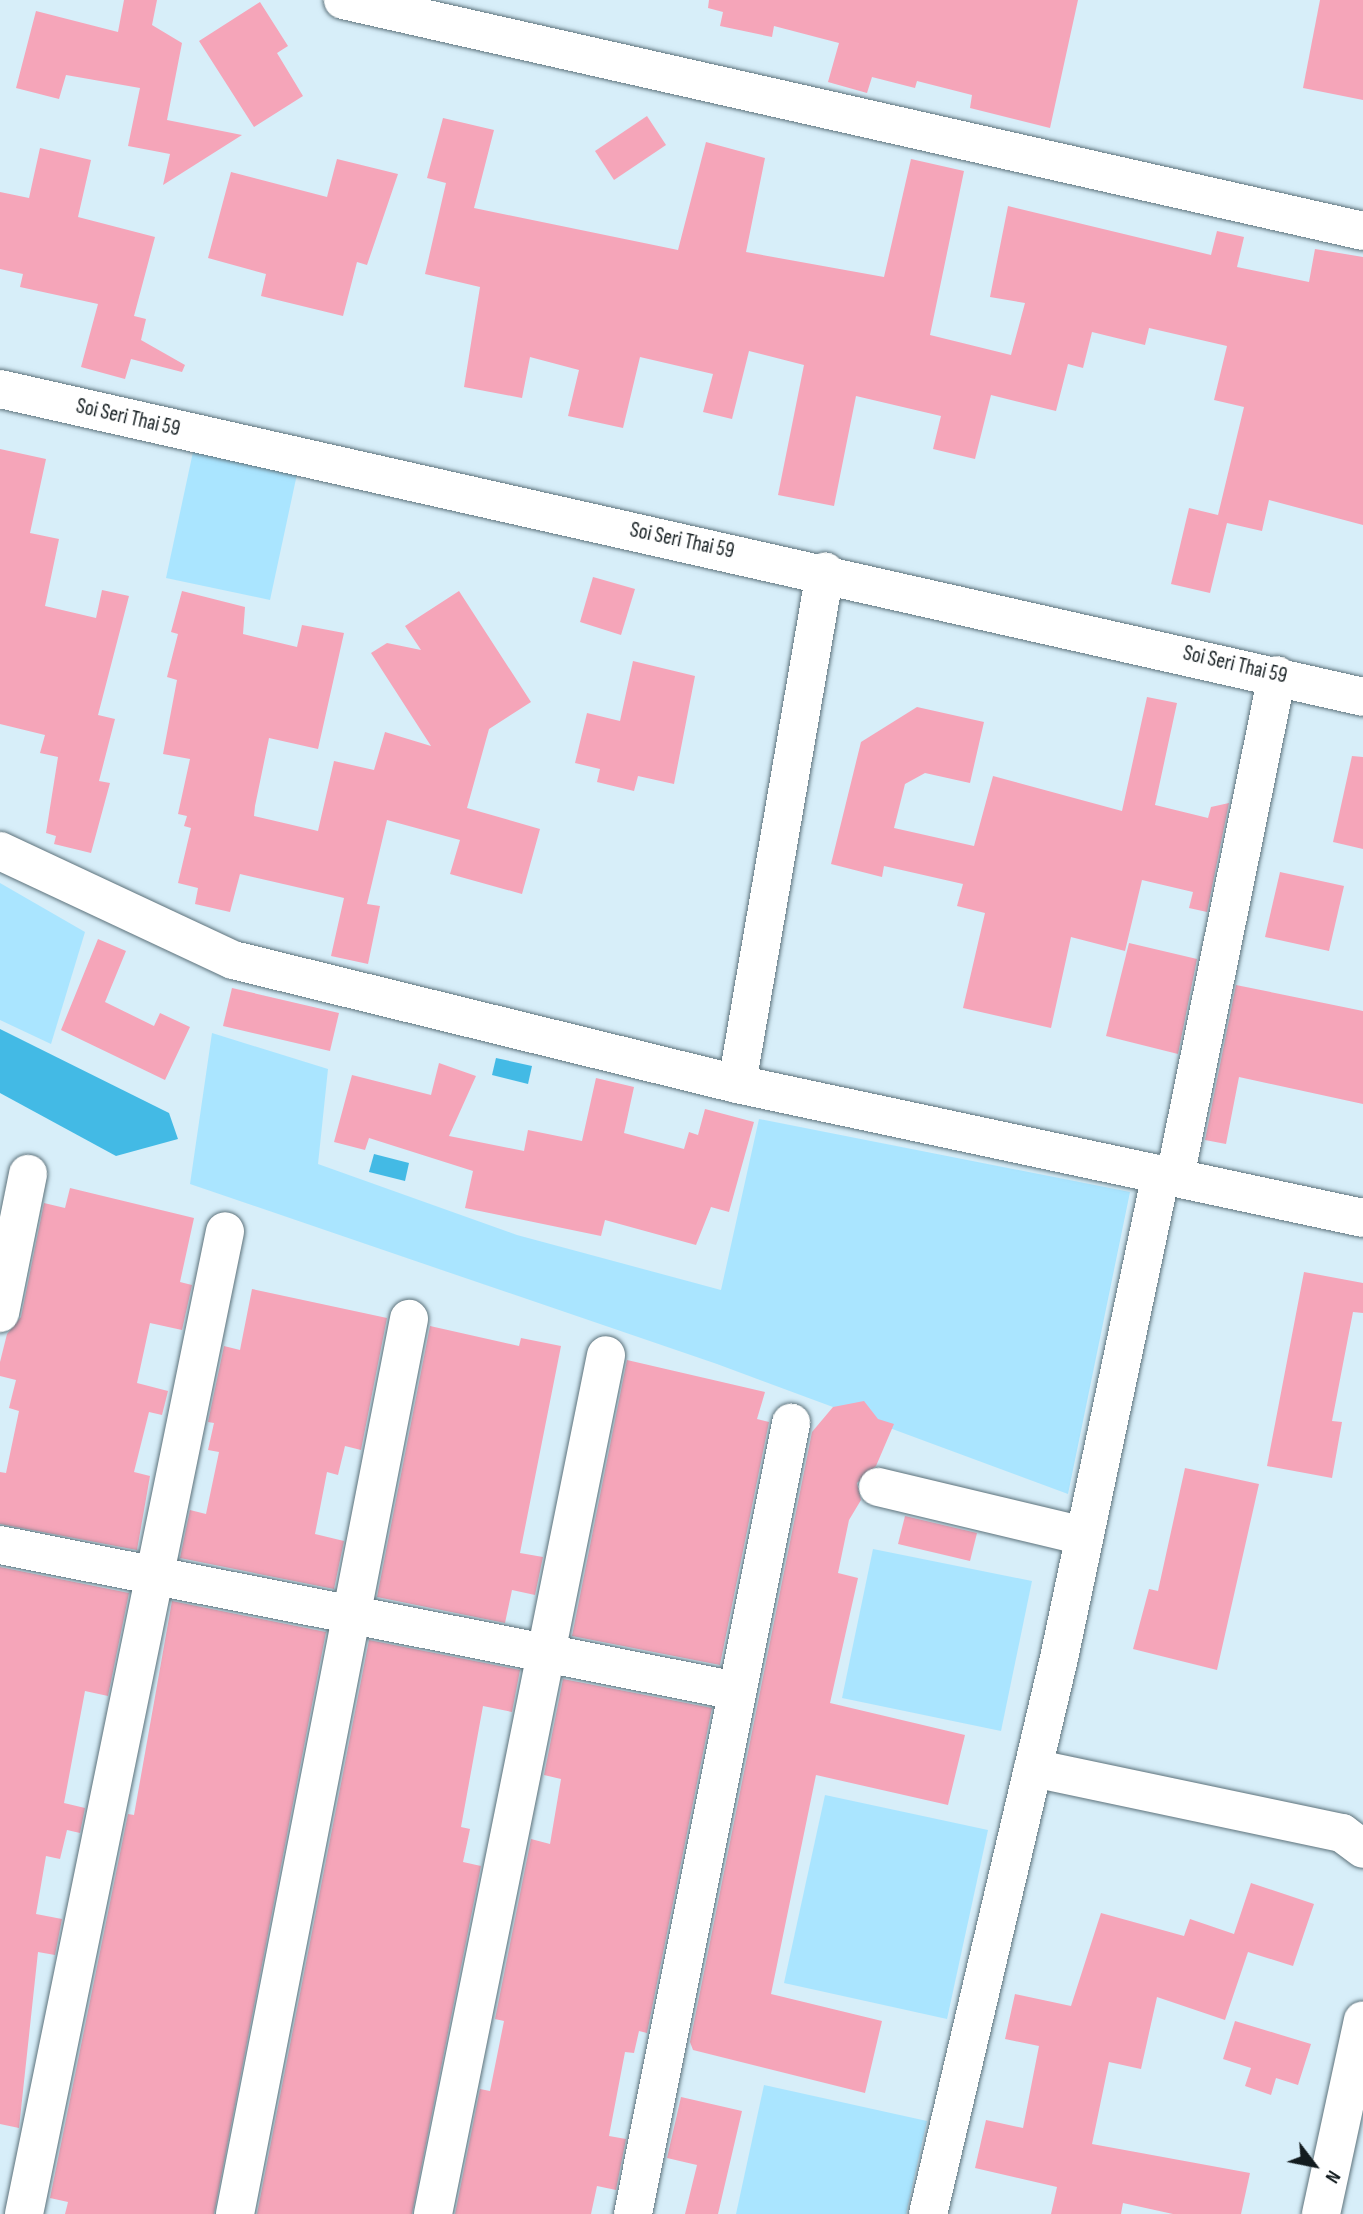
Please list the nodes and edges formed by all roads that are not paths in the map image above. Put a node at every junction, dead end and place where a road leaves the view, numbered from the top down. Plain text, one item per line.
1 (343, 0) edge
2 (437, 9) edge
3 (1363, 231) edge
4 (0, 389) edge
5 (825, 572) junction
6 (1277, 675) junction
7 (1363, 696) edge
8 (0, 850) edge
9 (737, 1084) junction
10 (28, 1174) dead end
11 (1168, 1176) junction
12 (1363, 1217) edge
13 (225, 1231) dead end
14 (0, 1313) edge
15 (409, 1319) dead end
16 (606, 1355) dead end
17 (791, 1423) dead end
18 (878, 1487) dead end
19 (1084, 1536) junction
20 (0, 1545) edge
21 (156, 1572) junction
22 (354, 1612) junction
23 (546, 1650) junction
24 (737, 1691) junction
25 (1033, 1768) junction
26 (1363, 1849) edge
27 (1363, 2020) edge
28 (24, 2214) edge
29 (235, 2214) edge
30 (433, 2214) edge
31 (633, 2214) edge
32 (928, 2214) edge
33 (1321, 2214) edge

1 - 2 street
2 - 3 street
4 - 5 street, Soi Seri Thai 59
5 - 6 street, Soi Seri Thai 59
5 - 9 street
6 - 7 street, Soi Seri Thai 59
6 - 11 street
8 - 9 street
9 - 11 street
10 - 14 street
11 - 12 street
11 - 19 street
13 - 21 street
15 - 22 street
16 - 23 street
17 - 24 street
18 - 19 street
19 - 25 street
20 - 21 street
21 - 22 street
21 - 28 street
22 - 23 street
22 - 29 street
23 - 24 street
23 - 30 street
24 - 31 street
25 - 26 street
25 - 32 street
27 - 33 street

